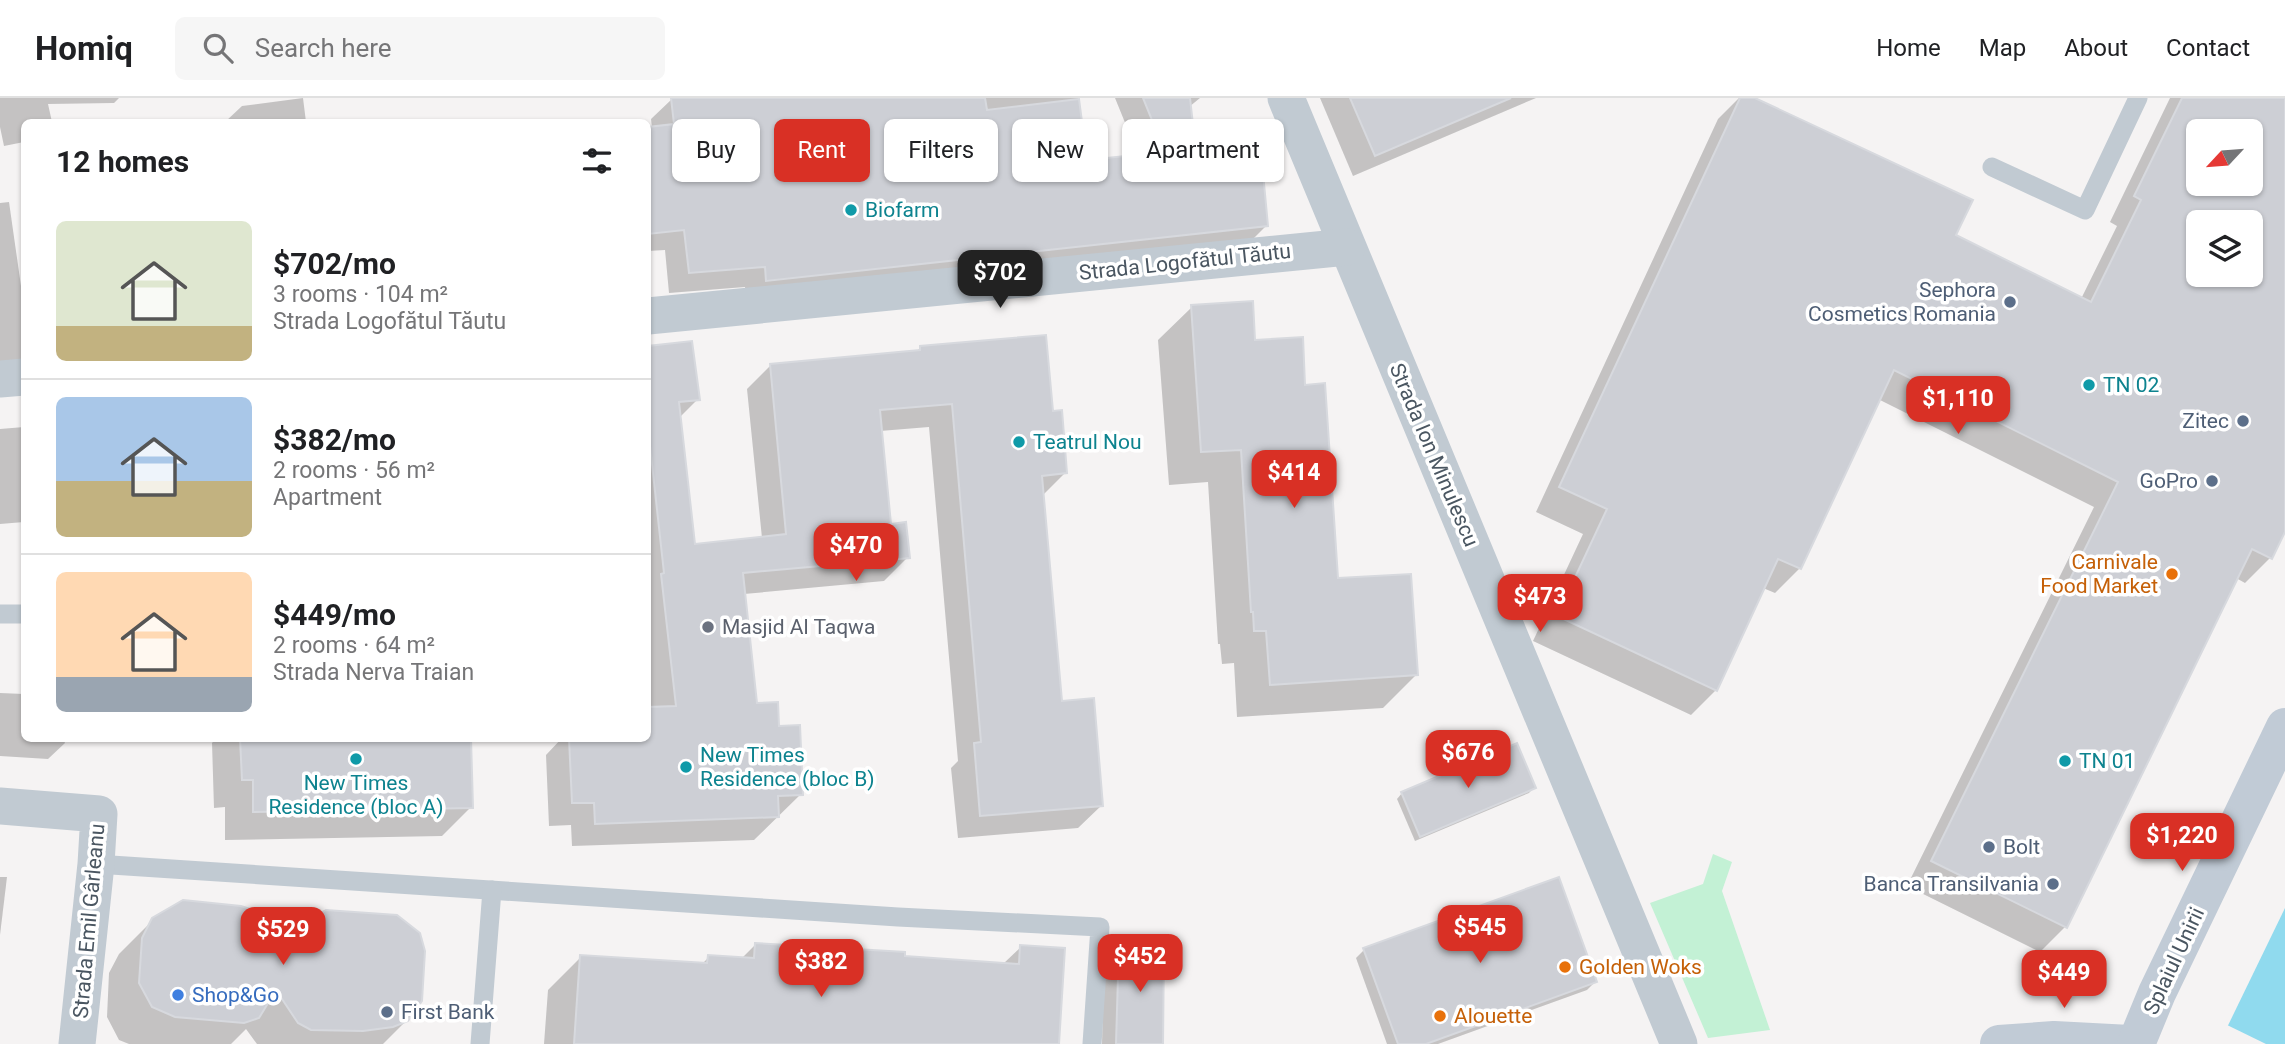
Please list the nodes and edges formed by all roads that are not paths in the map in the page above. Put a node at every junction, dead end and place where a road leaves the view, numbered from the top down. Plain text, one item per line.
1 (1286, 98) edge
2 (2138, 98) edge
3 (1993, 167) dead end
4 (1347, 247) junction
5 (651, 316) edge
6 (21, 377) edge
7 (0, 379) edge
8 (0, 614) edge
9 (21, 614) edge
10 (2285, 727) edge
11 (0, 806) edge
12 (96, 864) junction
13 (492, 890) junction
14 (77, 1044) edge
15 (480, 1044) edge
16 (1091, 1044) edge
17 (1679, 1044) edge
18 (1999, 1044) edge
19 (2130, 1044) edge
20 (2136, 1044) edge

1 - 4 street, Strada Ion Minulescu
2 - 3 lane
4 - 5 street, Strada Logofătul Tăutu
4 - 17 street, Strada Ion Minulescu
6 - 7 street
8 - 9 lane
10 - 20 main road, Splaiul Unirii
11 - 12 street, Strada Emil Gârleanu
12 - 13 lane
12 - 14 street, Strada Emil Gârleanu
13 - 15 lane
13 - 16 lane
18 - 19 main road

